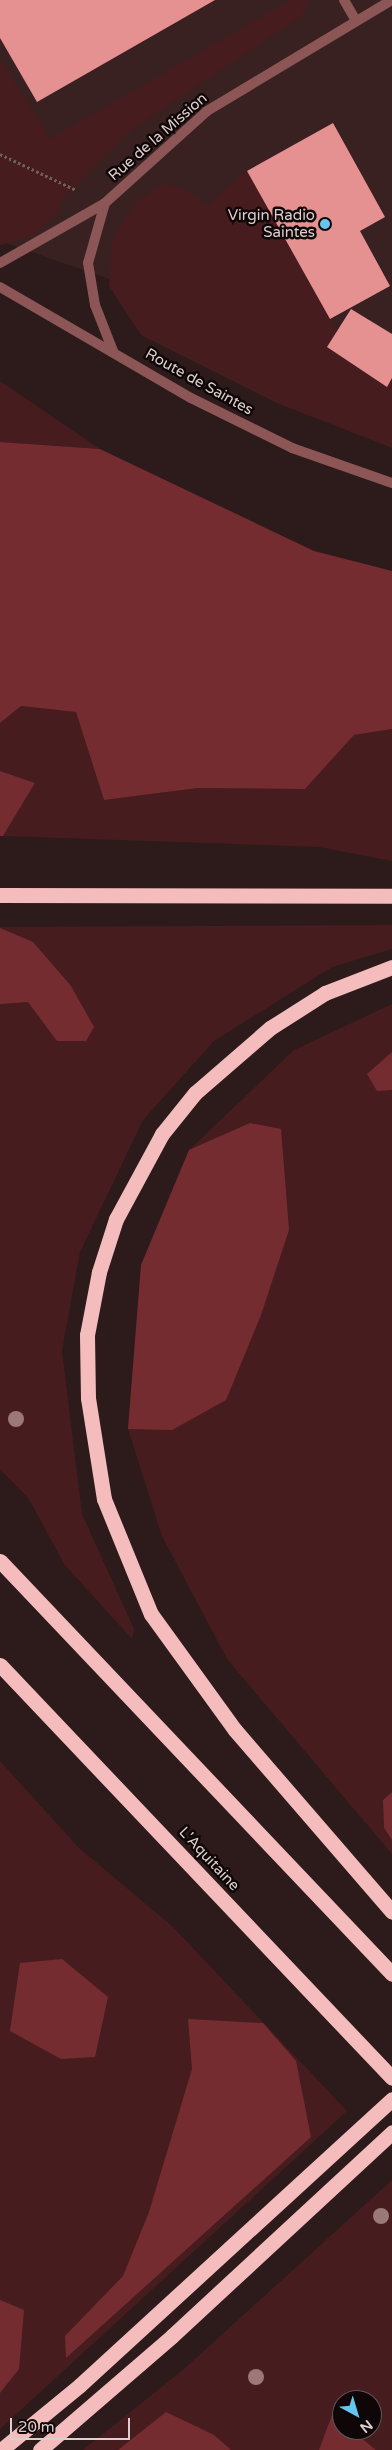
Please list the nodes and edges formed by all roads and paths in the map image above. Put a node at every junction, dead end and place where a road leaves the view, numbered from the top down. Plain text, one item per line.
1 (344, 0) edge
2 (392, 0) edge
3 (356, 20) junction
4 (0, 154) edge
5 (105, 203) junction
6 (0, 263) edge
7 (0, 287) edge
8 (113, 351) junction
9 (392, 483) edge
10 (0, 895) edge
11 (392, 896) edge
12 (392, 967) edge
13 (0, 1561) edge
14 (0, 1665) edge
15 (392, 1912) edge
16 (392, 1974) edge
17 (392, 2078) edge
18 (392, 2099) edge
19 (392, 2132) edge
20 (1, 2450) edge
21 (40, 2450) edge

1 - 3 street
2 - 3 street, Rue de la Mission
3 - 5 street, Rue de la Mission
4 - 5 path
5 - 6 street
5 - 8 street, Rue de la Mission
7 - 8 street, Route de Saintes
8 - 9 street, Route de Saintes
10 - 11 highway
12 - 15 highway
13 - 16 highway
14 - 17 highway, L'Aquitaine
18 - 20 highway
19 - 21 highway

